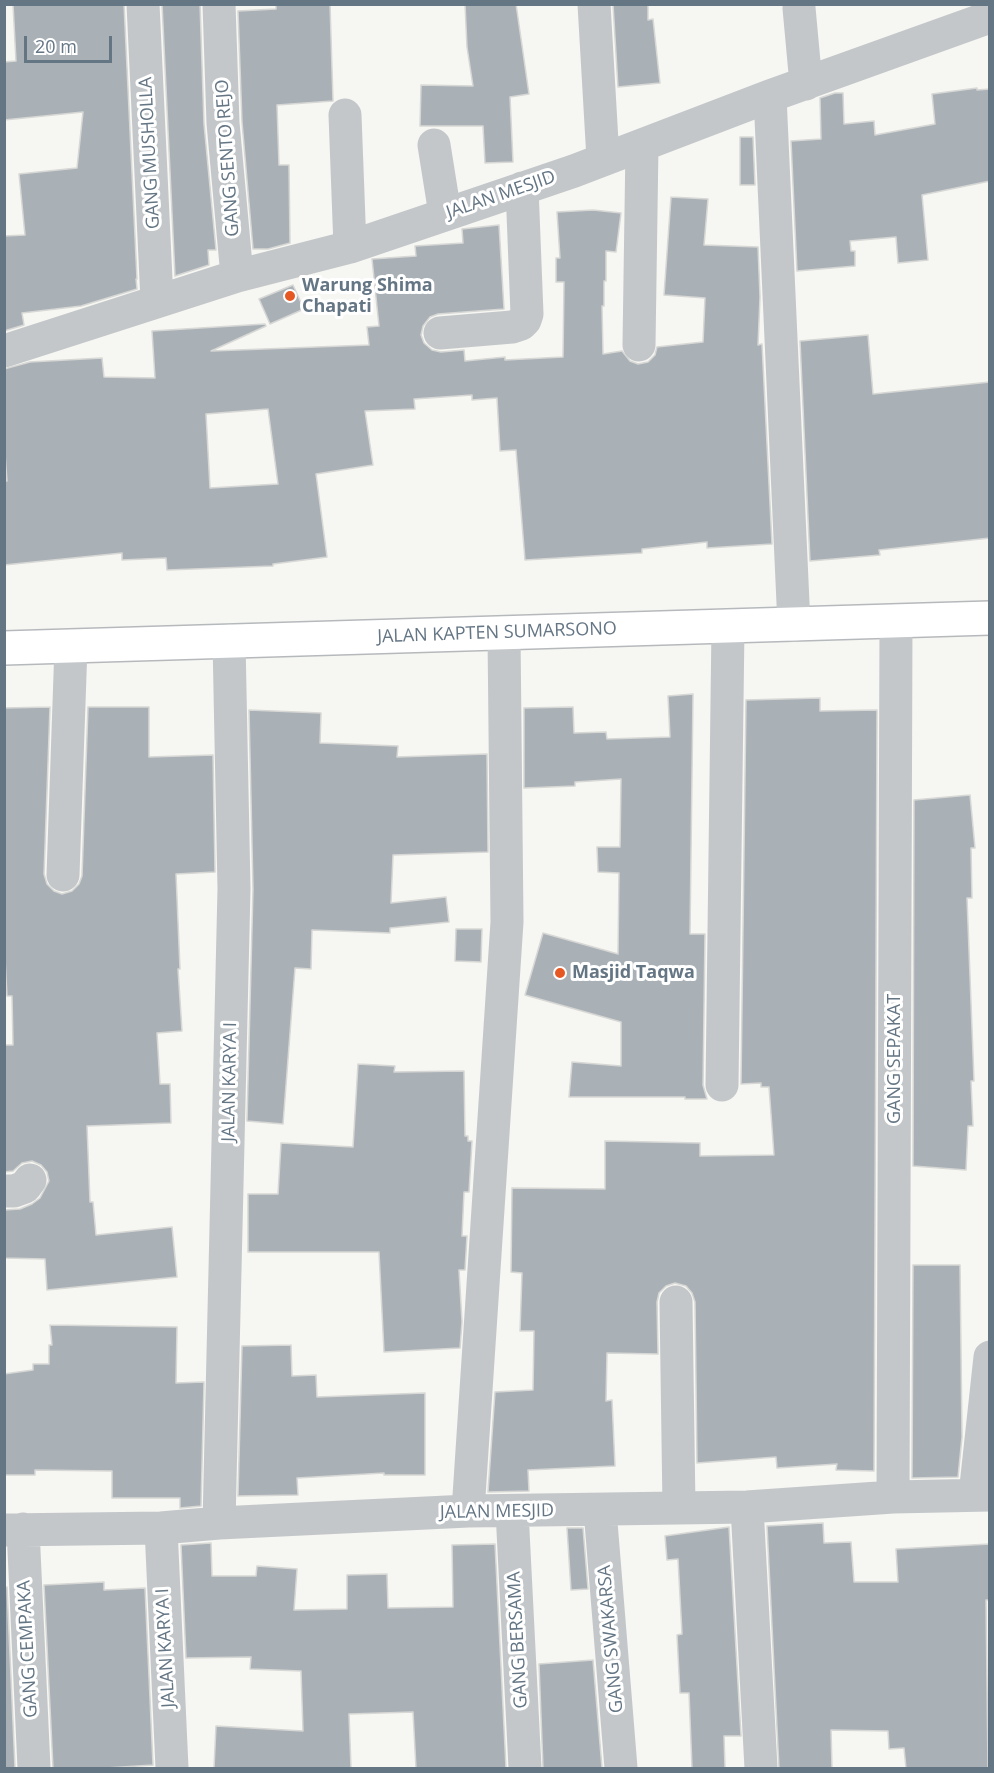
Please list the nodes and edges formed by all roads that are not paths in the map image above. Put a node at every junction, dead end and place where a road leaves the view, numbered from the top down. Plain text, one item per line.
1 (143, 4) edge
2 (219, 4) edge
3 (594, 4) edge
4 (799, 8) dead end
5 (972, 16) edge
6 (806, 84) junction
7 (770, 96) junction
8 (345, 115) dead end
9 (434, 145) dead end
10 (642, 145) junction
11 (603, 159) junction
12 (522, 188) junction
13 (446, 214) junction
14 (350, 247) junction
15 (237, 276) junction
16 (157, 301) junction
17 (440, 333) dead end
18 (639, 345) dead end
19 (4, 351) edge
20 (990, 618) edge
21 (896, 621) junction
22 (794, 624) junction
23 (728, 626) junction
24 (504, 633) junction
25 (229, 641) junction
26 (71, 646) junction
27 (4, 648) edge
28 (63, 875) dead end
29 (722, 1084) dead end
30 (676, 1302) dead end
31 (990, 1357) edge
32 (982, 1495) edge
33 (893, 1497) junction
34 (747, 1507) junction
35 (679, 1508) junction
36 (600, 1510) junction
37 (468, 1511) junction
38 (512, 1511) junction
39 (219, 1523) junction
40 (161, 1528) junction
41 (14, 1529) edge
42 (34, 1768) edge
43 (172, 1768) edge
44 (525, 1768) edge
45 (621, 1768) edge
46 (761, 1768) edge

1 - 16 street, GANG MUSHOLLA
2 - 15 street, GANG SENTO REJO
3 - 11 street
4 - 6 street
5 - 6 street, JALAN MESJID
6 - 7 street, JALAN MESJID
7 - 10 street, JALAN MESJID
7 - 22 street
8 - 14 street
9 - 13 street
10 - 11 street, JALAN MESJID
10 - 18 street
11 - 12 street, JALAN MESJID
12 - 13 street, JALAN MESJID
12 - 17 street
13 - 14 street, JALAN MESJID
14 - 15 street, JALAN MESJID
15 - 16 street, JALAN MESJID
16 - 19 street, JALAN MESJID
20 - 21 highway, JALAN KAPTEN SUMARSONO
21 - 22 highway, JALAN KAPTEN SUMARSONO
21 - 33 street, GANG SEPAKAT
22 - 23 highway, JALAN KAPTEN SUMARSONO
23 - 24 highway, JALAN KAPTEN SUMARSONO
23 - 29 street
24 - 25 highway, JALAN KAPTEN SUMARSONO
24 - 37 street
25 - 26 highway, JALAN KAPTEN SUMARSONO
25 - 39 street, JALAN KARYA I
26 - 27 highway, JALAN KAPTEN SUMARSONO
26 - 28 street
30 - 35 street
31 - 32 street
32 - 33 street, JALAN MESJID
33 - 34 street, JALAN MESJID
34 - 35 street, JALAN MESJID
34 - 46 street
35 - 36 street, JALAN MESJID
36 - 38 street, JALAN MESJID
36 - 45 street, GANG SWAKARSA
37 - 38 street, JALAN MESJID
37 - 39 street, JALAN MESJID
38 - 44 street, GANG BERSAMA
39 - 40 street, JALAN MESJID
40 - 41 street, JALAN MESJID
40 - 43 street, JALAN KARYA I
41 - 42 street, GANG CEMPAKA

